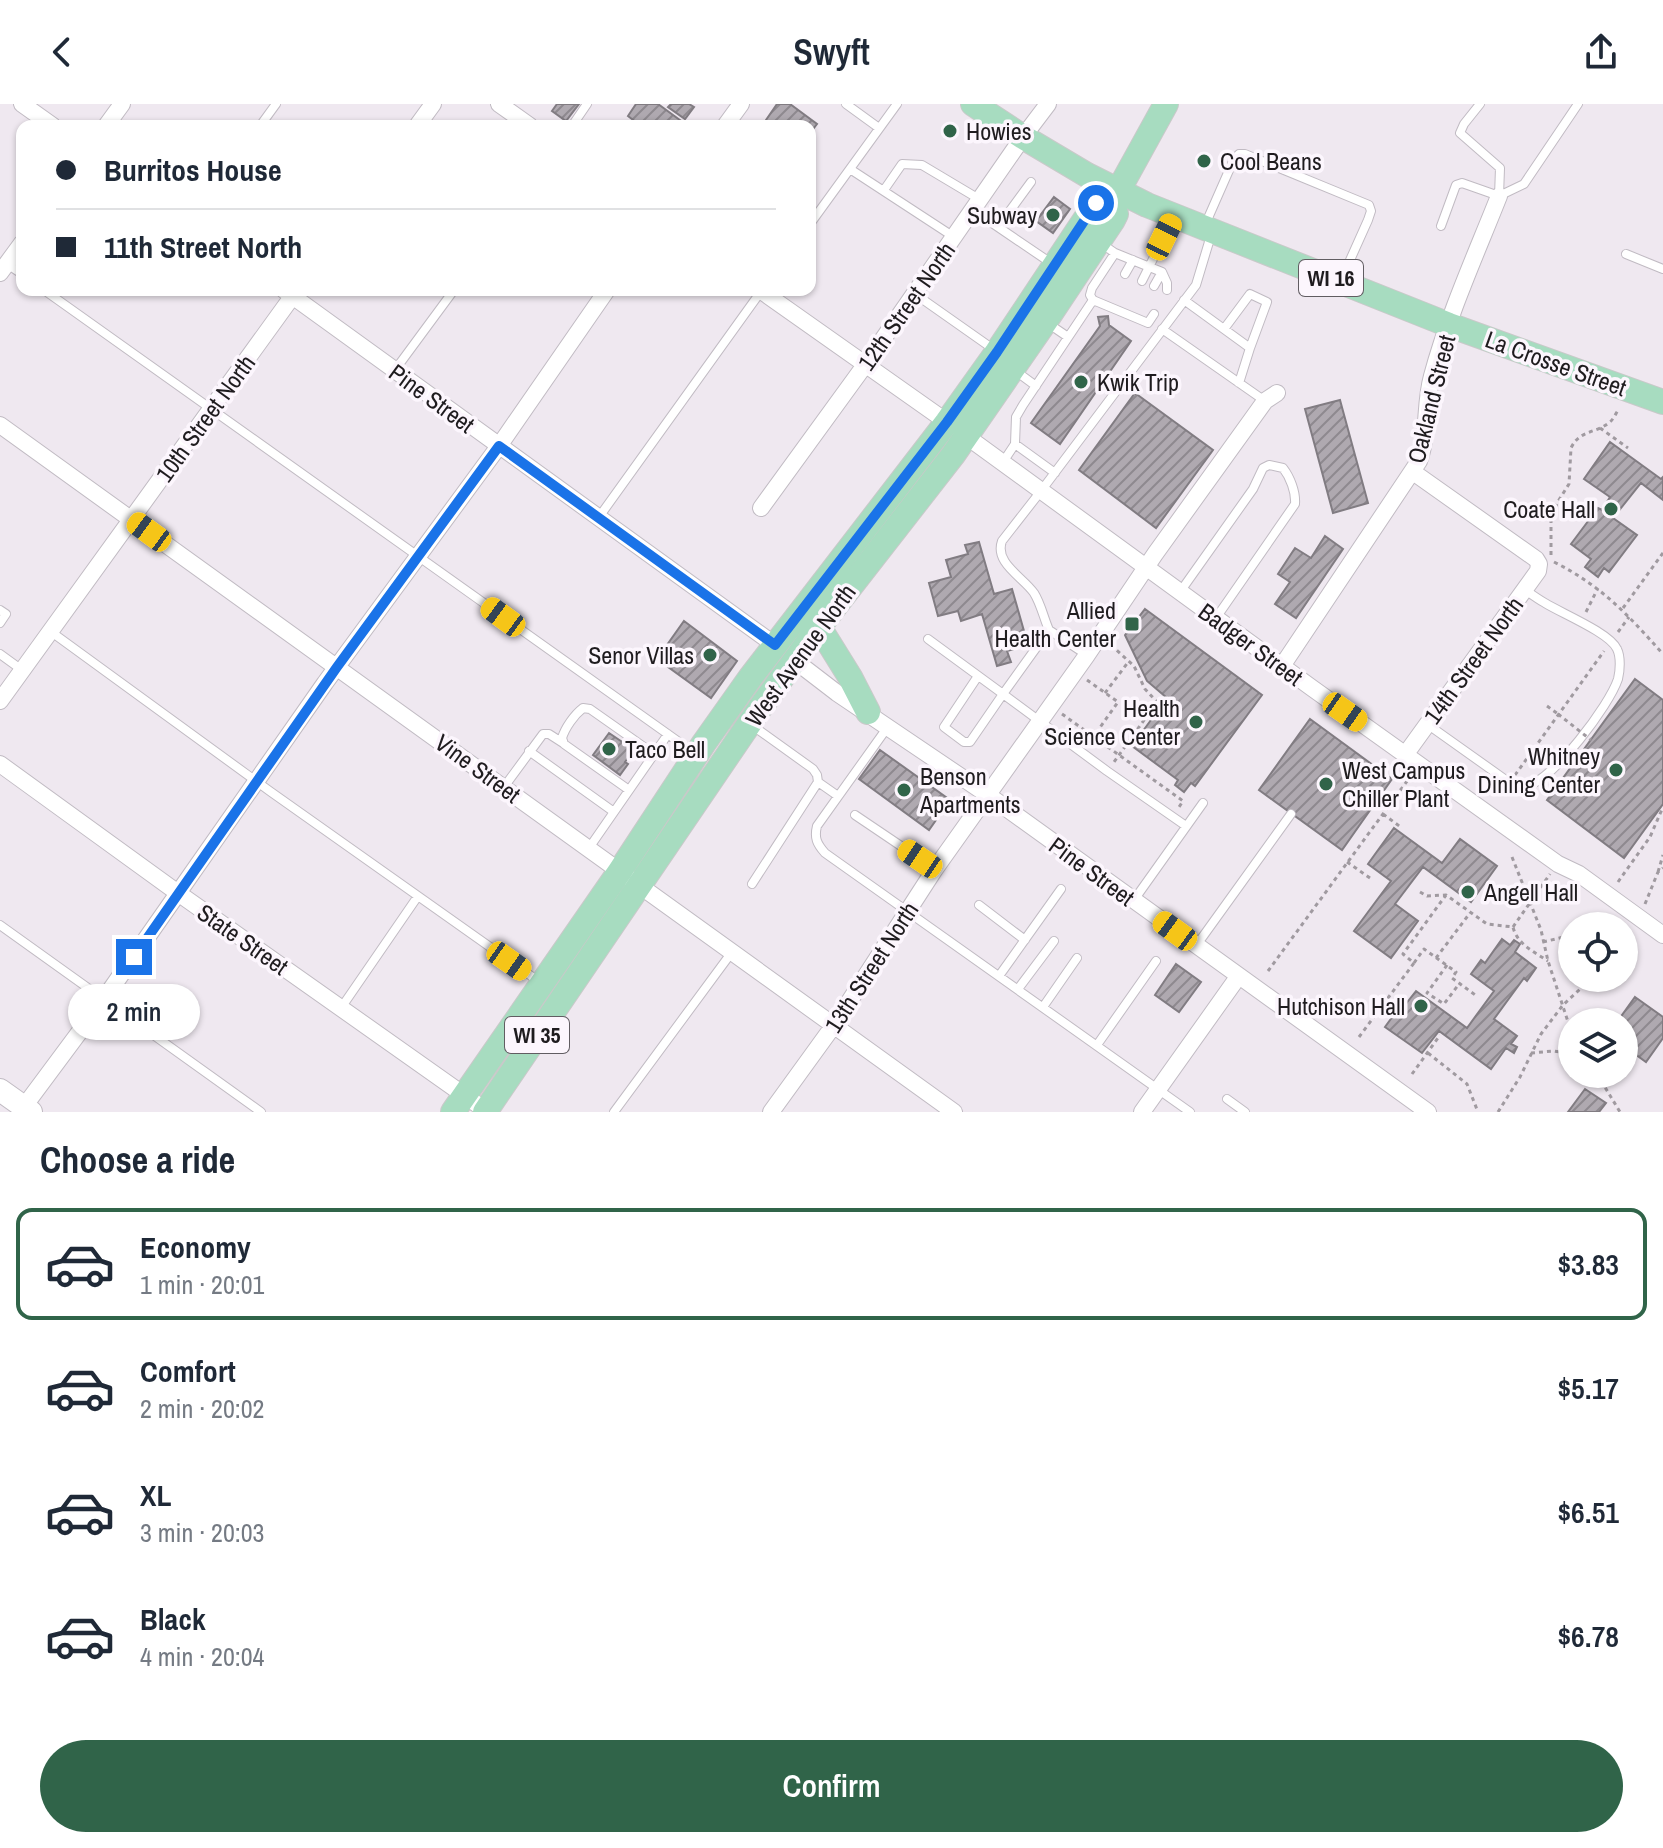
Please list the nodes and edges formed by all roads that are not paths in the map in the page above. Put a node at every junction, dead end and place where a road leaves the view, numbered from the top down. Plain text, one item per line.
1 (22, 104) edge
2 (499, 104) edge
3 (846, 104) edge
4 (897, 104) edge
5 (973, 104) edge
6 (1048, 104) edge
7 (1166, 104) edge
8 (1480, 104) edge
9 (1578, 104) edge
10 (45, 120) edge
11 (522, 120) edge
12 (879, 128) junction
13 (1023, 137) junction
14 (850, 169) junction
15 (1031, 182) dead end
16 (884, 190) junction
17 (1499, 196) junction
18 (1115, 197) junction
19 (976, 205) junction
20 (816, 216) edge
21 (1175, 216) junction
22 (1441, 226) dead end
23 (998, 227) junction
24 (1208, 230) junction
25 (954, 237) junction
26 (1107, 247) junction
27 (16, 251) edge
28 (1626, 254) dead end
29 (1133, 260) junction
30 (1055, 266) junction
31 (1150, 266) junction
32 (4, 268) edge
33 (1663, 269) edge
34 (1162, 272) junction
35 (1125, 274) dead end
36 (1142, 281) dead end
37 (1340, 282) junction
38 (1154, 286) dead end
39 (1167, 290) dead end
40 (915, 294) junction
41 (52, 296) edge
42 (288, 296) edge
43 (296, 296) edge
44 (450, 296) edge
45 (603, 296) edge
46 (757, 296) edge
47 (769, 296) edge
48 (1093, 300) junction
49 (1184, 300) junction
50 (1141, 309) dead end
51 (1154, 314) dead end
52 (1136, 318) junction
53 (1045, 322) junction
54 (1449, 325) junction
55 (1162, 329) junction
56 (1224, 329) junction
57 (1068, 337) junction
58 (1250, 348) junction
59 (1005, 360) junction
60 (865, 365) junction
61 (395, 371) junction
62 (1239, 383) junction
63 (1036, 386) junction
64 (1271, 397) joint
65 (1663, 402) edge
66 (212, 410) junction
67 (0, 425) edge
68 (956, 429) junction
69 (1015, 444) junction
70 (499, 446) junction
71 (1002, 463) junction
72 (1413, 472) junction
73 (1055, 473) junction
74 (1041, 491) junction
75 (761, 508) dead end
76 (599, 517) junction
77 (131, 520) junction
78 (418, 556) junction
79 (1146, 568) junction
80 (1524, 589) junction
81 (1180, 592) junction
82 (0, 610) edge
83 (1216, 618) junction
84 (0, 623) edge
85 (819, 627) junction
86 (1049, 630) junction
87 (50, 631) junction
88 (928, 639) dead end
89 (785, 652) junction
90 (0, 654) edge
91 (1087, 655) junction
92 (1282, 666) junction
93 (337, 667) junction
94 (22, 670) junction
95 (978, 676) junction
96 (1003, 694) junction
97 (0, 701) edge
98 (868, 712) junction
99 (1040, 721) junction
100 (749, 723) junction
101 (1427, 724) junction
102 (888, 727) junction
103 (668, 734) junction
104 (564, 744) junction
105 (529, 751) junction
106 (654, 754) junction
107 (696, 755) junction
108 (1412, 760) junction
109 (0, 764) edge
110 (256, 781) junction
111 (818, 782) junction
112 (504, 787) junction
113 (629, 790) junction
114 (988, 795) junction
115 (838, 796) junction
116 (1203, 803) dead end
117 (614, 812) junction
118 (1291, 814) dead end
119 (855, 815) dead end
120 (1186, 826) junction
121 (589, 848) junction
122 (935, 869) junction
123 (630, 878) junction
124 (752, 884) dead end
125 (1061, 889) dead end
126 (178, 893) junction
127 (418, 896) junction
128 (1133, 901) junction
129 (979, 905) dead end
130 (907, 911) junction
131 (0, 925) edge
132 (1663, 935) edge
133 (1025, 940) junction
134 (1054, 941) dead end
135 (1196, 946) junction
136 (732, 951) junction
137 (1077, 958) dead end
138 (1156, 961) dead end
139 (999, 976) junction
140 (1238, 977) junction
141 (542, 984) junction
142 (1018, 989) junction
143 (104, 999) junction
144 (1043, 1007) junction
145 (341, 1008) junction
146 (834, 1025) junction
147 (1097, 1045) junction
148 (1159, 1089) junction
149 (0, 1090) edge
150 (1227, 1099) dead end
151 (459, 1104) edge
152 (25, 1110) edge
153 (261, 1112) edge
154 (486, 1112) edge
155 (614, 1112) edge
156 (771, 1112) edge
157 (954, 1112) edge
158 (1142, 1112) edge
159 (1190, 1112) edge
160 (1245, 1112) edge
161 (1428, 1112) edge

1 - 10 street
2 - 11 street
3 - 12 lane
4 - 12 lane
5 - 13 main road, WI 16
6 - 13 street, 12th Street North
7 - 18 main road, WI 35
8 - 17 lane
9 - 17 lane
12 - 14 lane
13 - 18 main road, WI 16
13 - 19 street, 12th Street North
14 - 16 lane
14 - 20 lane
15 - 23 lane
16 - 19 lane
16 - 25 lane
17 - 22 lane
17 - 54 street, Oakland Street
18 - 21 main road, WI 16
18 - 26 main road, West Avenue North / WI 35
18 - 30 main road, West Avenue North / WI 35
19 - 23 lane
19 - 25 street, 12th Street North
21 - 24 main road, WI 16
21 - 31 lane
23 - 30 lane
24 - 37 main road, WI 16
24 - 37 lane
24 - 49 lane
25 - 40 street, 12th Street North
26 - 29 lane
26 - 48 lane
26 - 53 main road, West Avenue North / WI 35
27 - 32 street
28 - 33 lane
29 - 31 lane
29 - 35 lane
30 - 59 main road, West Avenue North / WI 35
31 - 34 lane
31 - 36 lane
34 - 38 lane
34 - 39 lane
37 - 54 main road, WI 16
40 - 59 lane
40 - 60 street, 12th Street North
41 - 66 lane
42 - 66 street, 10th Street North
43 - 61 street, Pine Street
44 - 61 lane
45 - 70 street
46 - 76 lane
47 - 60 street, Badger Street
48 - 52 lane
48 - 57 lane
49 - 55 lane
49 - 56 lane
50 - 52 lane
51 - 52 lane
53 - 57 lane
53 - 59 main road, West Avenue North / WI 35
54 - 65 main road, La Crosse Street / WI 16
54 - 72 street, Oakland Street
55 - 62 lane
55 - 73 lane
56 - 58 lane
56 - 58 lane
57 - 63 lane
58 - 62 lane
59 - 63 lane
59 - 68 main road, West Avenue North / WI 35
60 - 68 street, Badger Street
60 - 75 street, 12th Street North
61 - 70 street, Pine Street
62 - 64 lane
63 - 69 lane
64 - 79 street
66 - 77 street, 10th Street North
66 - 78 lane
67 - 77 street, Vine Street
68 - 71 street, Badger Street
68 - 85 main road, West Avenue North / WI 35
68 - 89 main road, West Avenue North / WI 35
69 - 71 lane
69 - 73 lane
70 - 76 street, Pine Street
70 - 78 street
71 - 74 street, Badger Street
72 - 80 street, 14th Street North
72 - 92 street, Oakland Street
73 - 74 lane
74 - 79 street, Badger Street
74 - 86 lane
76 - 89 street, Pine Street
77 - 87 street, 10th Street North
77 - 93 street, Vine Street
78 - 93 street
78 - 103 lane
79 - 81 street, Badger Street
79 - 91 street, 13th Street North
80 - 101 street, 14th Street North
80 - 101 lane
81 - 83 street, Badger Street
81 - 83 lane
82 - 84 lane
83 - 92 street, Badger Street
85 - 89 main road, West Avenue North / WI 35
85 - 98 main road
86 - 91 lane
86 - 96 lane
87 - 94 street, 10th Street North
87 - 110 lane
88 - 95 lane
89 - 98 street, Pine Street
89 - 100 main road, West Avenue North / WI 35
89 - 107 main road, West Avenue North / WI 35
90 - 94 lane
91 - 99 street, 13th Street North
92 - 108 street, Badger Street
93 - 110 street
93 - 112 street, Vine Street
94 - 97 street, 10th Street North
95 - 96 lane
95 - 96 lane
96 - 99 lane
98 - 102 street, Pine Street
99 - 114 street, 13th Street North
99 - 120 lane
100 - 111 lane
100 - 123 main road, West Avenue North / WI 35
101 - 108 street, 14th Street North
102 - 114 street, Pine Street
102 - 115 lane
103 - 106 lane
103 - 107 lane
104 - 105 lane
104 - 106 lane
104 - 113 lane
105 - 112 lane
105 - 117 lane
106 - 113 lane
107 - 123 main road, West Avenue North / WI 35
108 - 132 street, Badger Street
109 - 126 street, State Street
110 - 126 street
110 - 127 lane
111 - 115 lane
111 - 124 lane
112 - 121 street, Vine Street
113 - 117 lane
114 - 122 street, 13th Street North
114 - 128 street, Pine Street
115 - 130 lane
116 - 120 lane
117 - 121 lane
118 - 135 lane
119 - 122 lane
120 - 128 lane
121 - 123 street, Vine Street
122 - 130 street, 13th Street North
123 - 136 street, Vine Street
123 - 141 main road, WI 35
123 - 154 main road, West Avenue North / WI 35
125 - 133 lane
126 - 143 street
126 - 145 street, State Street
127 - 141 lane
127 - 145 lane
128 - 135 street, Pine Street
129 - 133 lane
130 - 139 lane
130 - 146 street, 13th Street North
131 - 143 lane
133 - 139 lane
134 - 142 lane
135 - 140 street, Pine Street
136 - 146 street, Vine Street
136 - 155 lane
137 - 144 lane
138 - 147 lane
139 - 142 lane
140 - 148 street
140 - 161 street, Pine Street
141 - 151 main road, WI 35
142 - 144 lane
143 - 152 street
143 - 153 lane
144 - 147 lane
145 - 151 street, State Street
146 - 156 street, 13th Street North
146 - 157 street, Vine Street
147 - 148 lane
148 - 158 street
148 - 159 lane
149 - 152 street
150 - 160 lane
151 - 154 street, State Street

